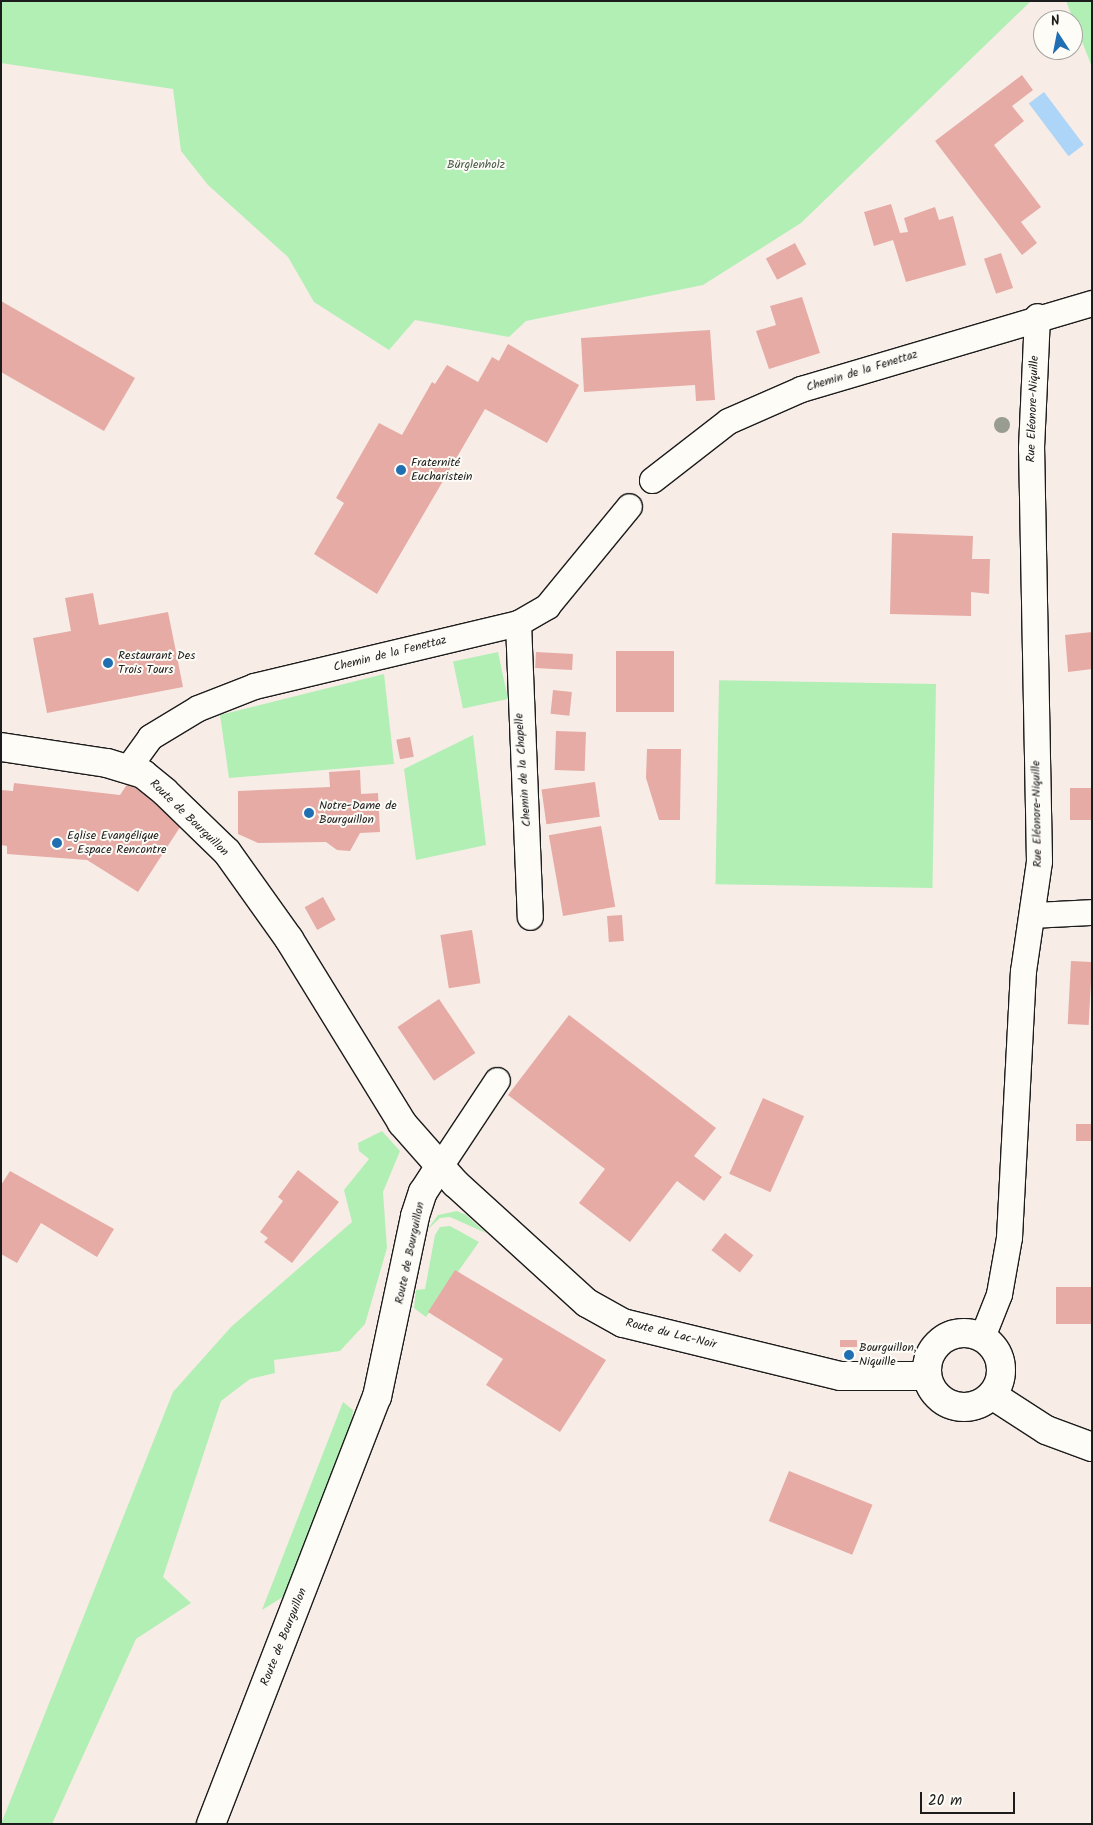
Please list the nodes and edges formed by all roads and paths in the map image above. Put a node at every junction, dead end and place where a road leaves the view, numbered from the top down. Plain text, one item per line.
1 (1092, 303) edge
2 (1037, 316) junction
3 (652, 480) dead end
4 (629, 506) dead end
5 (518, 623) junction
6 (1, 747) edge
7 (127, 769) junction
8 (1092, 912) edge
9 (1033, 915) junction
10 (530, 917) dead end
11 (497, 1080) dead end
12 (440, 1166) junction
13 (982, 1337) junction
14 (926, 1376) junction
15 (992, 1395) junction
16 (1092, 1447) edge
17 (211, 1824) edge

1 - 2 street, Chemin de la Fenettaz
2 - 3 street, Chemin de la Fenettaz
2 - 9 street, Rue Eléonore-Niquille
4 - 5 street, Chemin de la Fenettaz
5 - 7 street, Chemin de la Fenettaz
5 - 10 street, Chemin de la Chapelle
6 - 7 main road, Route de Bourguillon
7 - 12 main road, Route de Bourguillon
8 - 9 street
9 - 13 street, Rue Eléonore-Niquille
11 - 12 street
12 - 14 main road, Route du Lac-Noir
12 - 17 main road, Route de Bourguillon
13 - 14 main road
13 - 15 main road
14 - 15 main road
15 - 16 main road

